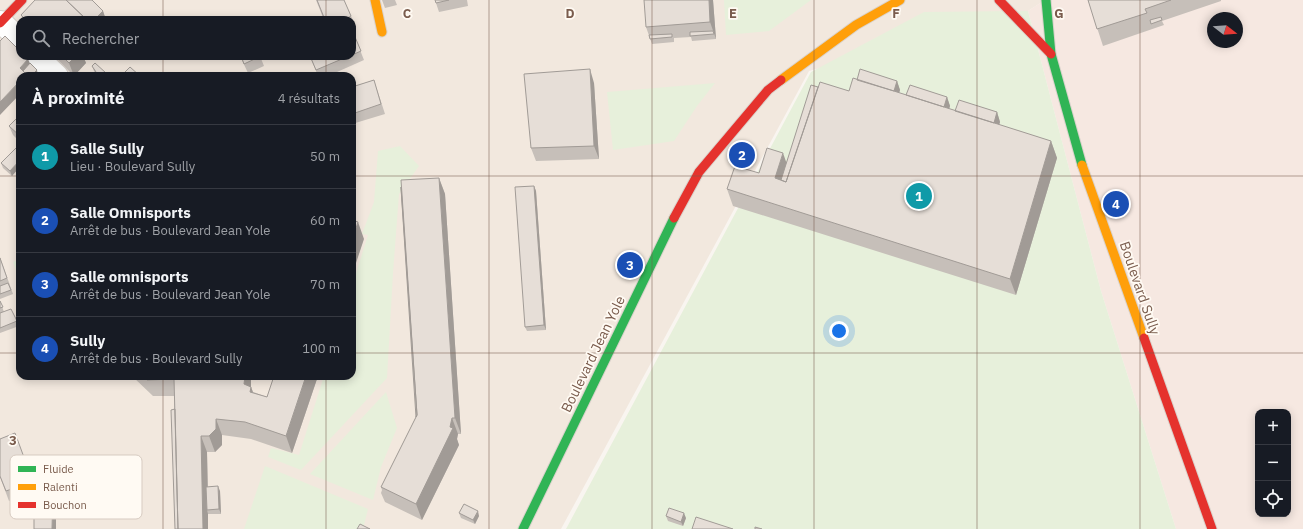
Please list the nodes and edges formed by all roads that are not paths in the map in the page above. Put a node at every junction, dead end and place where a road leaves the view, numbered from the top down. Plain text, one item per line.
1 (22, 0) edge
2 (375, 0) edge
3 (901, 0) edge
4 (999, 0) edge
5 (1046, 0) edge
6 (1, 22) edge
7 (382, 32) dead end
8 (16, 36) edge
9 (1051, 54) junction
10 (40, 60) edge
11 (53, 72) edge
12 (523, 529) edge
13 (1212, 529) edge

1 - 6 main road
2 - 7 main road
3 - 12 main road, Boulevard Jean Yole
4 - 9 main road, Boulevard Sully
5 - 9 main road, Boulevard Sully
6 - 8 street
9 - 13 main road, Boulevard Sully
10 - 11 street

